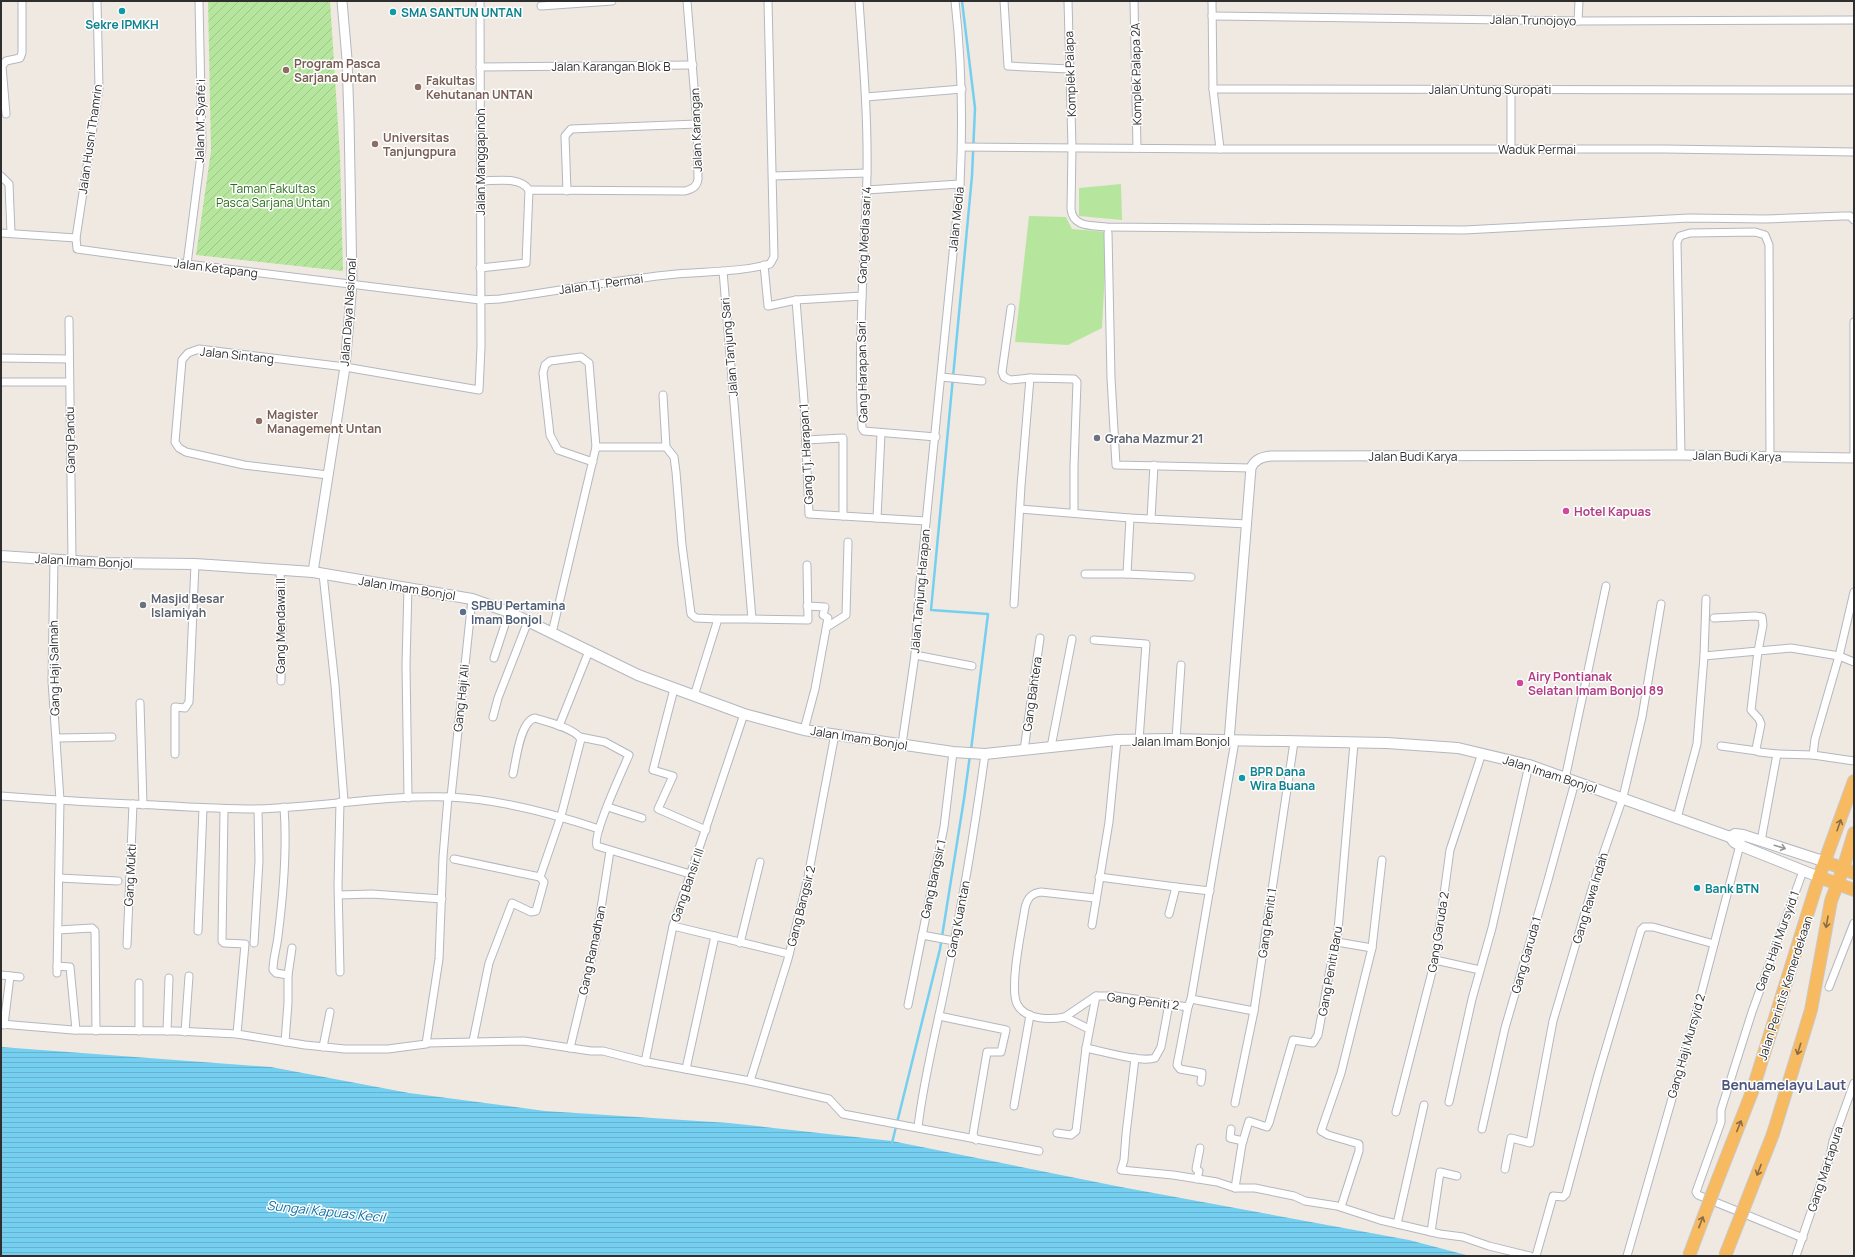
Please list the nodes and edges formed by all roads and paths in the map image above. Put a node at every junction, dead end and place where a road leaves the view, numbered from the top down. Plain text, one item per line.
1 (22, 1) edge
2 (97, 1) edge
3 (199, 1) edge
4 (342, 1) edge
5 (480, 1) edge
6 (612, 1) edge
7 (687, 1) edge
8 (768, 1) edge
9 (859, 1) edge
10 (955, 1) edge
11 (1004, 1) edge
12 (1068, 1) edge
13 (1134, 1) edge
14 (1212, 1) edge
15 (1579, 1) edge
16 (541, 6) dead end
17 (1212, 16) junction
18 (1854, 20) edge
19 (1578, 21) junction
20 (693, 66) junction
21 (480, 67) junction
22 (1069, 69) junction
23 (962, 89) junction
24 (1213, 89) junction
25 (1511, 89) junction
26 (1854, 90) edge
27 (866, 97) junction
28 (6, 114) dead end
29 (697, 124) junction
30 (964, 147) junction
31 (1072, 147) junction
32 (1137, 148) junction
33 (1220, 149) junction
34 (1511, 149) junction
35 (1854, 152) edge
36 (867, 173) junction
37 (1, 176) edge
38 (773, 176) junction
39 (481, 181) junction
40 (960, 184) junction
41 (529, 190) junction
42 (866, 190) junction
43 (567, 191) junction
44 (1854, 220) edge
45 (1, 233) edge
46 (11, 233) junction
47 (1108, 233) dead end
48 (76, 238) junction
49 (80, 251) joint
50 (187, 264) junction
51 (764, 265) junction
52 (480, 268) junction
53 (723, 271) junction
54 (352, 284) junction
55 (862, 296) junction
56 (480, 300) junction
57 (796, 300) junction
58 (1011, 308) dead end
59 (69, 320) dead end
60 (1854, 322) edge
61 (1, 358) edge
62 (69, 359) junction
63 (345, 367) junction
64 (942, 377) junction
65 (1030, 378) junction
66 (982, 381) dead end
67 (1, 382) edge
68 (70, 382) junction
69 (663, 395) dead end
70 (881, 433) junction
71 (936, 437) junction
72 (806, 440) junction
73 (596, 447) junction
74 (666, 447) junction
75 (1854, 453) edge
76 (1681, 455) junction
77 (1770, 457) junction
78 (1854, 458) edge
79 (593, 462) junction
80 (1154, 465) junction
81 (1252, 468) junction
82 (328, 476) junction
83 (1020, 509) junction
84 (1074, 512) junction
85 (844, 516) junction
86 (877, 518) junction
87 (1130, 518) junction
88 (1150, 519) junction
89 (926, 521) junction
90 (1247, 524) junction
91 (848, 542) dead end
92 (1, 556) edge
93 (54, 560) junction
94 (72, 561) junction
95 (195, 564) junction
96 (806, 565) dead end
97 (280, 571) junction
98 (318, 573) junction
99 (1085, 574) dead end
100 (1127, 574) junction
101 (1191, 577) dead end
102 (1606, 586) dead end
103 (408, 587) junction
104 (1854, 592) edge
105 (472, 599) junction
106 (1706, 600) dead end
107 (1014, 604) dead end
108 (1661, 604) dead end
109 (807, 606) junction
110 (509, 612) junction
111 (1714, 618) dead end
112 (718, 619) junction
113 (752, 619) junction
114 (528, 621) junction
115 (826, 626) junction
116 (552, 632) junction
117 (1040, 638) dead end
118 (1072, 639) dead end
119 (1094, 640) dead end
120 (589, 651) junction
121 (1758, 651) junction
122 (915, 655) junction
123 (1704, 656) junction
124 (1838, 656) junction
125 (494, 658) dead end
126 (1854, 662) edge
127 (1181, 665) dead end
128 (972, 666) dead end
129 (281, 681) dead end
130 (674, 689) junction
131 (694, 696) junction
132 (140, 703) dead end
133 (744, 714) junction
134 (493, 717) dead end
135 (559, 726) junction
136 (804, 730) junction
137 (835, 734) junction
138 (112, 737) dead end
139 (580, 737) junction
140 (57, 738) junction
141 (1176, 739) junction
142 (1117, 740) junction
143 (1139, 740) junction
144 (1232, 741) junction
145 (1294, 742) junction
146 (1354, 743) junction
147 (902, 744) junction
148 (1721, 746) dead end
149 (1051, 747) junction
150 (1024, 750) junction
151 (1757, 750) junction
152 (956, 752) junction
153 (983, 753) junction
154 (1482, 753) junction
155 (175, 754) dead end
156 (1777, 754) junction
157 (1813, 755) junction
158 (1854, 761) edge
159 (1529, 765) junction
160 (513, 774) dead end
161 (1564, 779) junction
162 (1854, 780) edge
163 (1575, 782) junction
164 (1, 796) edge
165 (449, 797) junction
166 (1623, 797) junction
167 (408, 798) junction
168 (60, 800) junction
169 (342, 802) junction
170 (133, 804) junction
171 (143, 805) junction
172 (284, 807) junction
173 (608, 807) junction
174 (203, 808) junction
175 (224, 809) junction
176 (258, 809) junction
177 (561, 816) junction
178 (642, 818) dead end
179 (1677, 818) junction
180 (600, 829) junction
181 (706, 830) junction
182 (1854, 833) edge
183 (1741, 840) junction
184 (1761, 841) junction
185 (610, 851) junction
186 (454, 859) dead end
187 (1382, 860) dead end
188 (760, 862) dead end
189 (1826, 862) junction
190 (1803, 871) junction
191 (1849, 871) edge
192 (690, 874) junction
193 (540, 877) junction
194 (1099, 877) junction
195 (1819, 877) junction
196 (59, 878) junction
197 (118, 881) dead end
198 (1837, 885) junction
199 (1176, 887) junction
200 (1854, 890) edge
201 (1210, 891) junction
202 (338, 895) junction
203 (1095, 898) junction
204 (442, 899) junction
205 (1169, 914) dead end
206 (1854, 923) edge
207 (1092, 925) dead end
208 (673, 926) junction
209 (58, 930) junction
210 (198, 931) dead end
211 (715, 936) junction
212 (924, 936) junction
213 (954, 941) junction
214 (740, 942) junction
215 (1337, 942) junction
216 (254, 943) dead end
217 (1714, 944) junction
218 (127, 945) dead end
219 (292, 948) dead end
220 (1372, 948) junction
221 (789, 954) junction
222 (1435, 960) junction
223 (1480, 970) junction
224 (340, 972) dead end
225 (1, 975) edge
226 (288, 975) junction
227 (10, 976) junction
228 (189, 976) dead end
229 (20, 977) dead end
230 (169, 978) dead end
231 (140, 983) dead end
232 (1829, 987) dead end
233 (1096, 996) junction
234 (1191, 999) junction
235 (1169, 1004) junction
236 (908, 1005) dead end
237 (1188, 1007) junction
238 (1254, 1011) junction
239 (330, 1012) dead end
240 (1030, 1015) junction
241 (939, 1016) junction
242 (1065, 1017) junction
243 (2, 1024) edge
244 (1089, 1029) junction
245 (76, 1030) junction
246 (96, 1031) junction
247 (138, 1031) junction
248 (167, 1031) junction
249 (185, 1032) junction
250 (237, 1034) junction
251 (473, 1041) junction
252 (285, 1042) junction
253 (426, 1043) junction
254 (323, 1047) junction
255 (570, 1048) junction
256 (1086, 1048) junction
257 (1135, 1058) junction
258 (645, 1062) junction
259 (686, 1069) junction
260 (750, 1078) junction
261 (1201, 1082) dead end
262 (1854, 1083) edge
263 (1449, 1102) dead end
264 (1235, 1103) dead end
265 (1424, 1105) dead end
266 (1014, 1106) dead end
267 (1396, 1112) dead end
268 (918, 1127) junction
269 (1231, 1129) dead end
270 (1482, 1129) dead end
271 (1057, 1133) dead end
272 (976, 1140) junction
273 (1243, 1142) junction
274 (1200, 1148) dead end
275 (1039, 1152) dead end
276 (1505, 1169) dead end
277 (1457, 1176) dead end
278 (1197, 1179) junction
279 (1235, 1188) junction
280 (1341, 1208) junction
281 (1397, 1224) junction
282 (1431, 1232) junction
283 (1803, 1238) junction
284 (1530, 1256) edge
285 (1536, 1256) edge
286 (1626, 1256) edge
287 (1689, 1256) edge
288 (1725, 1256) edge
289 (1796, 1256) edge

1 - 28 street
2 - 48 street, Jalan Husni Thamrin
3 - 50 street, Jalan M. Syafe'i
4 - 54 street, Jalan Daya Nasional
5 - 21 street, Jalan Manggapinoh
6 - 16 street
7 - 20 street, Jalan Karangan
8 - 38 street
9 - 27 street
10 - 23 street, Jalan Media
11 - 22 street
12 - 22 street, Komplek Palapa
13 - 32 street, Komplek Palapa 2A
14 - 17 street
15 - 19 street
17 - 19 street, Jalan Trunojoyo
17 - 24 street
18 - 19 street, Jalan Trunojoyo
20 - 21 street, Jalan Karangan Blok B
20 - 29 street, Jalan Karangan
21 - 39 street, Jalan Manggapinoh
22 - 31 street, Komplek Palapa
23 - 27 street
23 - 30 street, Jalan Media
24 - 25 street, Jalan Untung Suropati
24 - 33 street
25 - 26 street, Jalan Untung Suropati
25 - 34 street
27 - 36 street
29 - 43 street
29 - 43 street, Jalan Karangan
30 - 31 street, Waduk Permai
30 - 40 street, Jalan Media
31 - 32 street, Waduk Permai
31 - 44 street, Komplek Palapa
32 - 33 street, Waduk Permai
33 - 34 street, Waduk Permai
34 - 35 street, Waduk Permai
36 - 38 street
36 - 42 street, Gang Media sari 4
37 - 46 street
38 - 51 street
39 - 41 street, Jalan Karangan
39 - 52 street, Jalan Manggapinoh
40 - 42 street
40 - 64 street, Jalan Media
41 - 43 street, Jalan Karangan
41 - 52 street
42 - 55 street, Gang Media sari 4
45 - 46 street
46 - 48 street
47 - 80 street
48 - 49 street, Jalan Husni Thamrin
49 - 50 street, Jalan Ketapang
50 - 54 street, Jalan Ketapang
51 - 53 street
51 - 57 street
52 - 56 street, Jalan Manggapinoh
53 - 56 street, Jalan Tj. Permai
53 - 113 street, Jalan Tanjung Sari
54 - 56 street, Jalan Ketapang
54 - 63 street, Jalan Daya Nasional
55 - 57 street
55 - 70 street, Gang Harapan Sari
56 - 63 street, Jalan Sintang
57 - 72 street, Gang Tj. Harapan 1
58 - 65 street
59 - 62 street, Gang Pandu
60 - 75 street
61 - 62 street
62 - 68 street, Gang Pandu
63 - 82 street, Jalan Daya Nasional
63 - 82 street, Jalan Sintang
64 - 66 street
64 - 71 street, Jalan Media
65 - 83 street
65 - 84 street
67 - 68 street
68 - 94 street, Gang Pandu
69 - 74 street
70 - 71 street, Gang Harapan Sari
70 - 86 street, Gang Harapan Sari
71 - 89 street, Jalan Tanjung Harapan
72 - 85 street, Gang Tj. Harapan 1
72 - 85 street
73 - 74 street
73 - 79 street
73 - 79 street
74 - 112 street
76 - 77 street, Jalan Budi Karya
76 - 77 street
76 - 81 street, Jalan Budi Karya
77 - 78 street, Jalan Budi Karya
79 - 116 street
80 - 81 street
80 - 88 street
81 - 90 street
82 - 98 street, Jalan Daya Nasional
83 - 84 street
83 - 107 street
84 - 87 street
85 - 86 street, Gang Tj. Harapan 1
86 - 89 street, Gang Tj. Harapan 1
87 - 88 street
87 - 100 street
88 - 90 street
89 - 122 street, Jalan Tanjung Harapan
90 - 144 street
91 - 115 street
92 - 93 main road, Jalan Imam Bonjol
93 - 94 main road, Jalan Imam Bonjol
93 - 140 street, Gang Haji Salmah
94 - 95 main road, Jalan Imam Bonjol
95 - 97 main road, Jalan Imam Bonjol
95 - 155 street
96 - 109 street
97 - 98 main road, Jalan Imam Bonjol
97 - 129 street, Gang Mendawai II
98 - 103 main road, Jalan Imam Bonjol
98 - 169 street
99 - 100 street
100 - 101 street
102 - 161 street
103 - 105 main road, Jalan Imam Bonjol
103 - 167 street
104 - 124 street
105 - 110 main road, Jalan Imam Bonjol
105 - 165 street, Gang Haji Ali
106 - 123 street
108 - 166 street, Gang Rawa Indah
109 - 113 street
109 - 115 street
110 - 114 main road, Jalan Imam Bonjol
110 - 125 street
111 - 121 street
112 - 113 street
112 - 131 street
114 - 116 main road, Jalan Imam Bonjol
114 - 134 street
115 - 136 street
116 - 120 main road, Jalan Imam Bonjol
117 - 150 street, Gang Bahtera
118 - 149 street
119 - 143 street
120 - 130 main road, Jalan Imam Bonjol
120 - 135 street
121 - 123 street
121 - 124 street
121 - 151 street
122 - 128 street
122 - 147 street, Jalan Tanjung Harapan
123 - 179 street
124 - 126 street
124 - 157 street
127 - 141 street
130 - 131 main road, Jalan Imam Bonjol
130 - 181 street
131 - 133 main road, Jalan Imam Bonjol
132 - 171 street
133 - 136 main road, Jalan Imam Bonjol
133 - 181 street, Gang Bansir III
135 - 139 street
135 - 160 street
136 - 137 main road, Jalan Imam Bonjol
137 - 147 main road, Jalan Imam Bonjol
137 - 221 street, Gang Bangsir 2
138 - 140 street
139 - 173 street
139 - 177 street
140 - 168 street, Gang Haji Salmah
141 - 143 main road, Jalan Imam Bonjol
141 - 144 main road, Jalan Imam Bonjol
142 - 143 main road, Jalan Imam Bonjol
142 - 149 main road, Jalan Imam Bonjol
142 - 194 street
144 - 145 main road, Jalan Imam Bonjol
144 - 201 street, Gang Peniti 2
145 - 146 main road, Jalan Imam Bonjol
145 - 238 street, Gang Peniti 1
146 - 154 main road, Jalan Imam Bonjol
146 - 215 street, Gang Peniti Baru
147 - 152 main road, Jalan Imam Bonjol
148 - 151 street
149 - 150 main road, Jalan Imam Bonjol
150 - 153 main road, Jalan Imam Bonjol
151 - 156 street
152 - 153 main road, Jalan Imam Bonjol
152 - 212 street, Gang Bangsir 1
153 - 213 street, Gang Kuantan
154 - 159 main road, Jalan Imam Bonjol
154 - 222 street, Gang Garuda 2
156 - 157 street
156 - 184 street
157 - 158 street
159 - 161 main road, Jalan Imam Bonjol
159 - 223 street
161 - 163 main road, Jalan Imam Bonjol
189 -> 162 highway, Jalan Perintis Kemerdekaan
163 - 166 main road, Jalan Imam Bonjol
163 - 270 street, Gang Garuda 1
164 - 168 street
165 - 167 street
165 - 177 street
165 - 204 street, Gang Haji Ali
166 - 179 main road, Jalan Imam Bonjol
166 - 276 street, Gang Rawa Indah
167 - 169 street
168 - 170 street
168 - 196 street, Gang Haji Salmah
169 - 172 street
169 - 202 street
170 - 171 street
170 - 218 street, Gang Mukti
171 - 174 street
172 - 176 street
172 - 226 street
173 - 178 street
173 - 180 street
174 - 175 street
174 - 210 street
175 - 176 street
175 - 250 street
176 - 216 street
177 - 180 street
177 - 193 street
179 - 183 main road, Jalan Imam Bonjol
180 - 185 street
181 - 192 street, Gang Bansir III
182 - 191 highway, Jalan Perintis Kemerdekaan
183 - 184 main road, Jalan Imam Bonjol
183 - 190 main road
183 - 217 street, Gang Haji Mursyid 2
184 -> 189 main road, Jalan Imam Bonjol
185 - 192 street
185 - 255 street, Gang Ramadhan
186 - 193 street
187 - 220 street
188 - 214 street
189 - 191 highway
189 - 195 highway, Jalan Perintis Kemerdekaan
190 - 195 main road
190 - 283 street, Gang Haji Mursyid 1
191 - 198 highway, Jalan Perintis Kemerdekaan
192 - 208 street, Gang Bansir III
193 - 251 street
194 - 199 street
194 - 203 street
195 - 198 highway
287 -> 195 highway, Jalan Perintis Kemerdekaan, bridge
196 - 197 street
196 - 209 street, Gang Haji Salmah
198 - 200 highway
198 -> 288 highway, Jalan Perintis Kemerdekaan, bridge
199 - 201 street
199 - 205 street
201 - 234 street, Gang Peniti 2
202 - 204 street
202 - 224 street
203 - 207 street
203 - 240 street
204 - 253 street, Gang Haji Ali
206 - 232 street
208 - 211 street
208 - 258 street, Gang Bansir III
209 - 245 street, Gang Haji Salmah
209 - 246 street
211 - 214 street
211 - 259 street
212 - 213 street
212 - 236 street, Gang Bangsir 1
213 - 241 street, Gang Kuantan
214 - 221 street
215 - 220 street
215 - 273 street, Gang Peniti Baru
217 - 285 street
217 - 286 street, Gang Haji Mursyid 2
219 - 226 street
220 - 280 street
221 - 260 street, Gang Bangsir 2
222 - 223 street
222 - 267 street, Gang Garuda 2
223 - 263 street
225 - 227 street
226 - 252 street
227 - 229 street
227 - 243 street
228 - 249 street
230 - 248 street
231 - 247 street
233 - 235 street, Gang Peniti 2
233 - 242 street, Gang Peniti 2
233 - 244 street
234 - 237 street, Gang Peniti 2
234 - 238 street
235 - 237 street, Gang Peniti 2
235 - 257 street
237 - 261 street
238 - 264 street, Gang Peniti 1
239 - 254 street
240 - 242 street
240 - 266 street
241 - 268 street, Gang Kuantan
241 - 272 street
242 - 244 street
243 - 245 street
244 - 256 street
245 - 246 street
246 - 247 street
247 - 248 street
248 - 249 street
249 - 250 street
250 - 252 street
251 - 253 street
251 - 255 street
252 - 254 street
253 - 254 street
255 - 258 street
256 - 257 street
256 - 271 street
257 - 278 street
258 - 259 street
259 - 260 street
260 - 268 street
262 - 283 street, Gang Martapura
265 - 281 street
268 - 272 street
269 - 273 street
272 - 275 street
273 - 279 street
274 - 278 street
277 - 282 street
278 - 279 street
279 - 280 street
280 - 281 street
281 - 282 street
282 - 284 street
283 - 289 street, Gang Martapura

